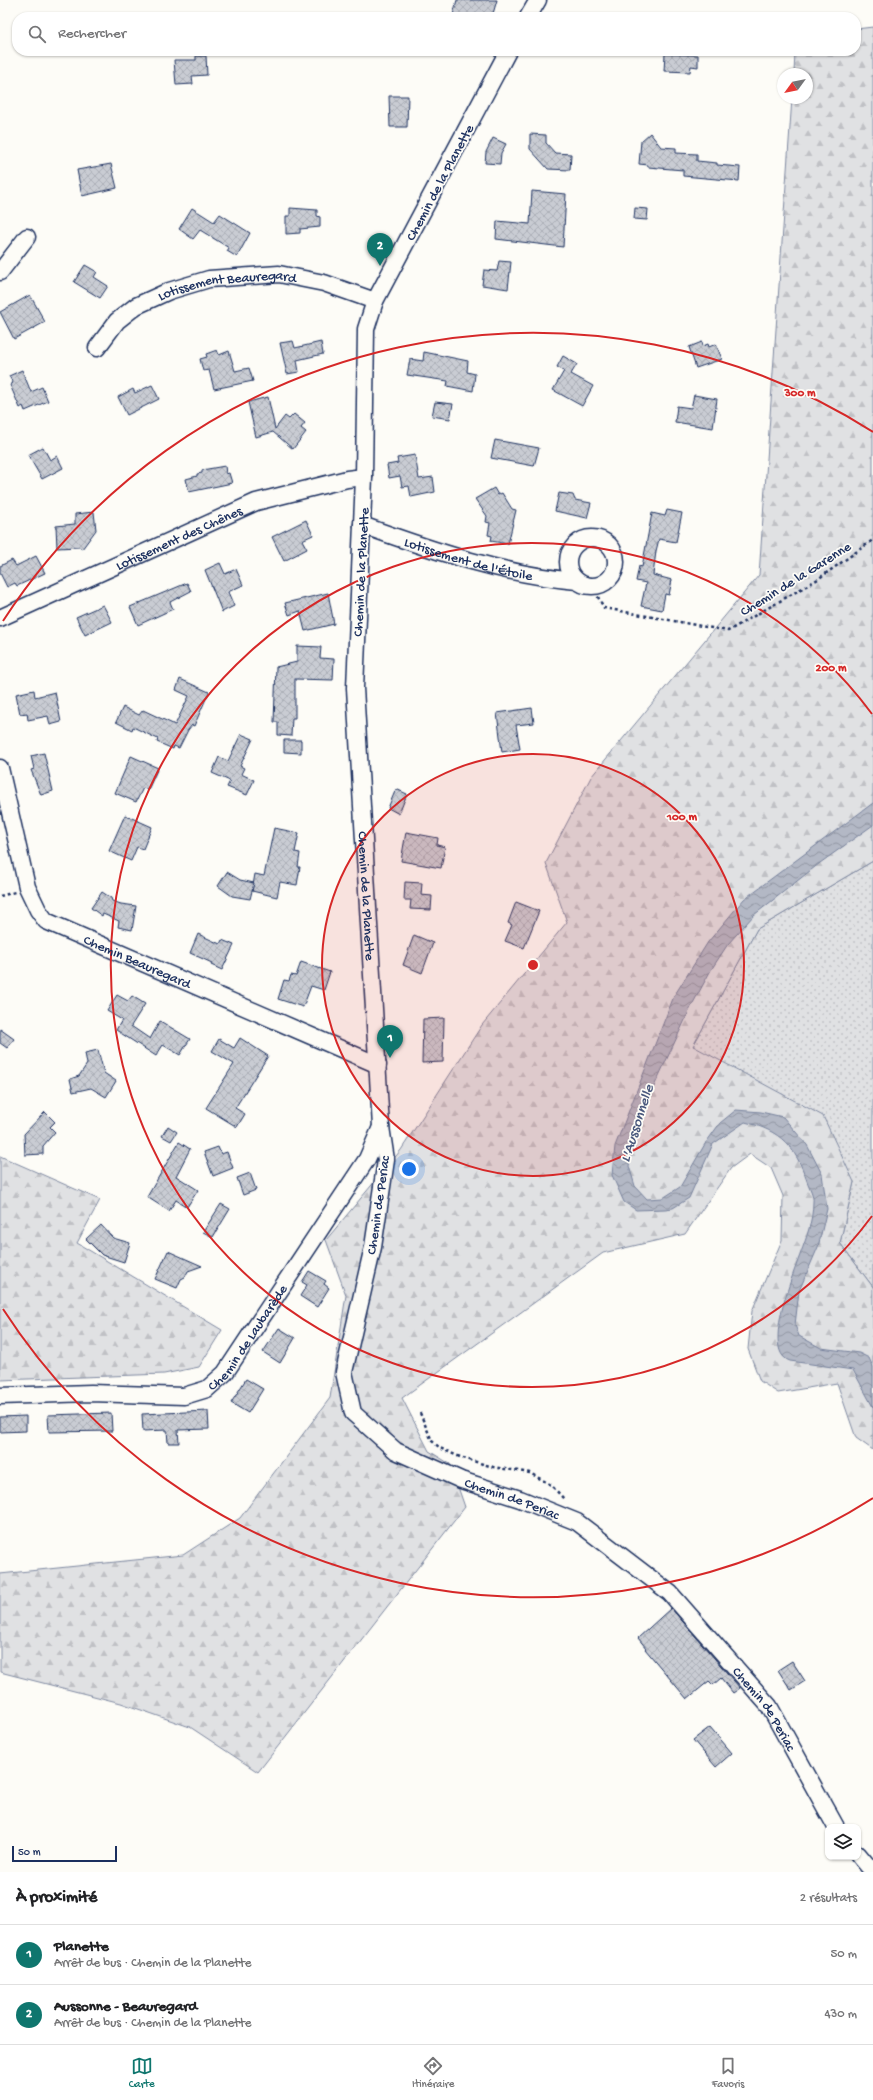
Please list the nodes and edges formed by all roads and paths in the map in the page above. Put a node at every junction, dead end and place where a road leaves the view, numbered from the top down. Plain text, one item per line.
1 (538, 0) edge
2 (531, 12) edge
3 (505, 56) edge
4 (27, 237) dead end
5 (0, 272) edge
6 (375, 301) junction
7 (97, 348) dead end
8 (364, 477) junction
9 (362, 526) junction
10 (873, 540) edge
11 (577, 581) junction
12 (592, 586) junction
13 (0, 618) edge
14 (0, 768) edge
15 (378, 1065) junction
16 (381, 1127) junction
17 (0, 1396) edge
18 (420, 1413) dead end
19 (577, 1522) junction
20 (834, 1824) edge
21 (861, 1858) edge
22 (873, 1872) edge

1 - 2 street
3 - 6 street, Chemin de la Planette
4 - 5 street
6 - 7 street, Lotissement Beauregard
6 - 8 street, Chemin de la Planette
8 - 9 street, Chemin de la Planette
8 - 13 street, Lotissement des Chênes
9 - 11 street, Lotissement de l'Étoile
9 - 15 street, Chemin de la Planette
10 - 12 path, Chemin de la Garenne
11 - 12 street, Lotissement de l'Étoile
11 - 12 street
14 - 15 street, Chemin Beauregard
15 - 16 street, Chemin de la Planette
16 - 17 street, Chemin de Laubarède
16 - 19 street, Chemin de Periac
18 - 19 path
19 - 20 street, Chemin de Periac
21 - 22 street

